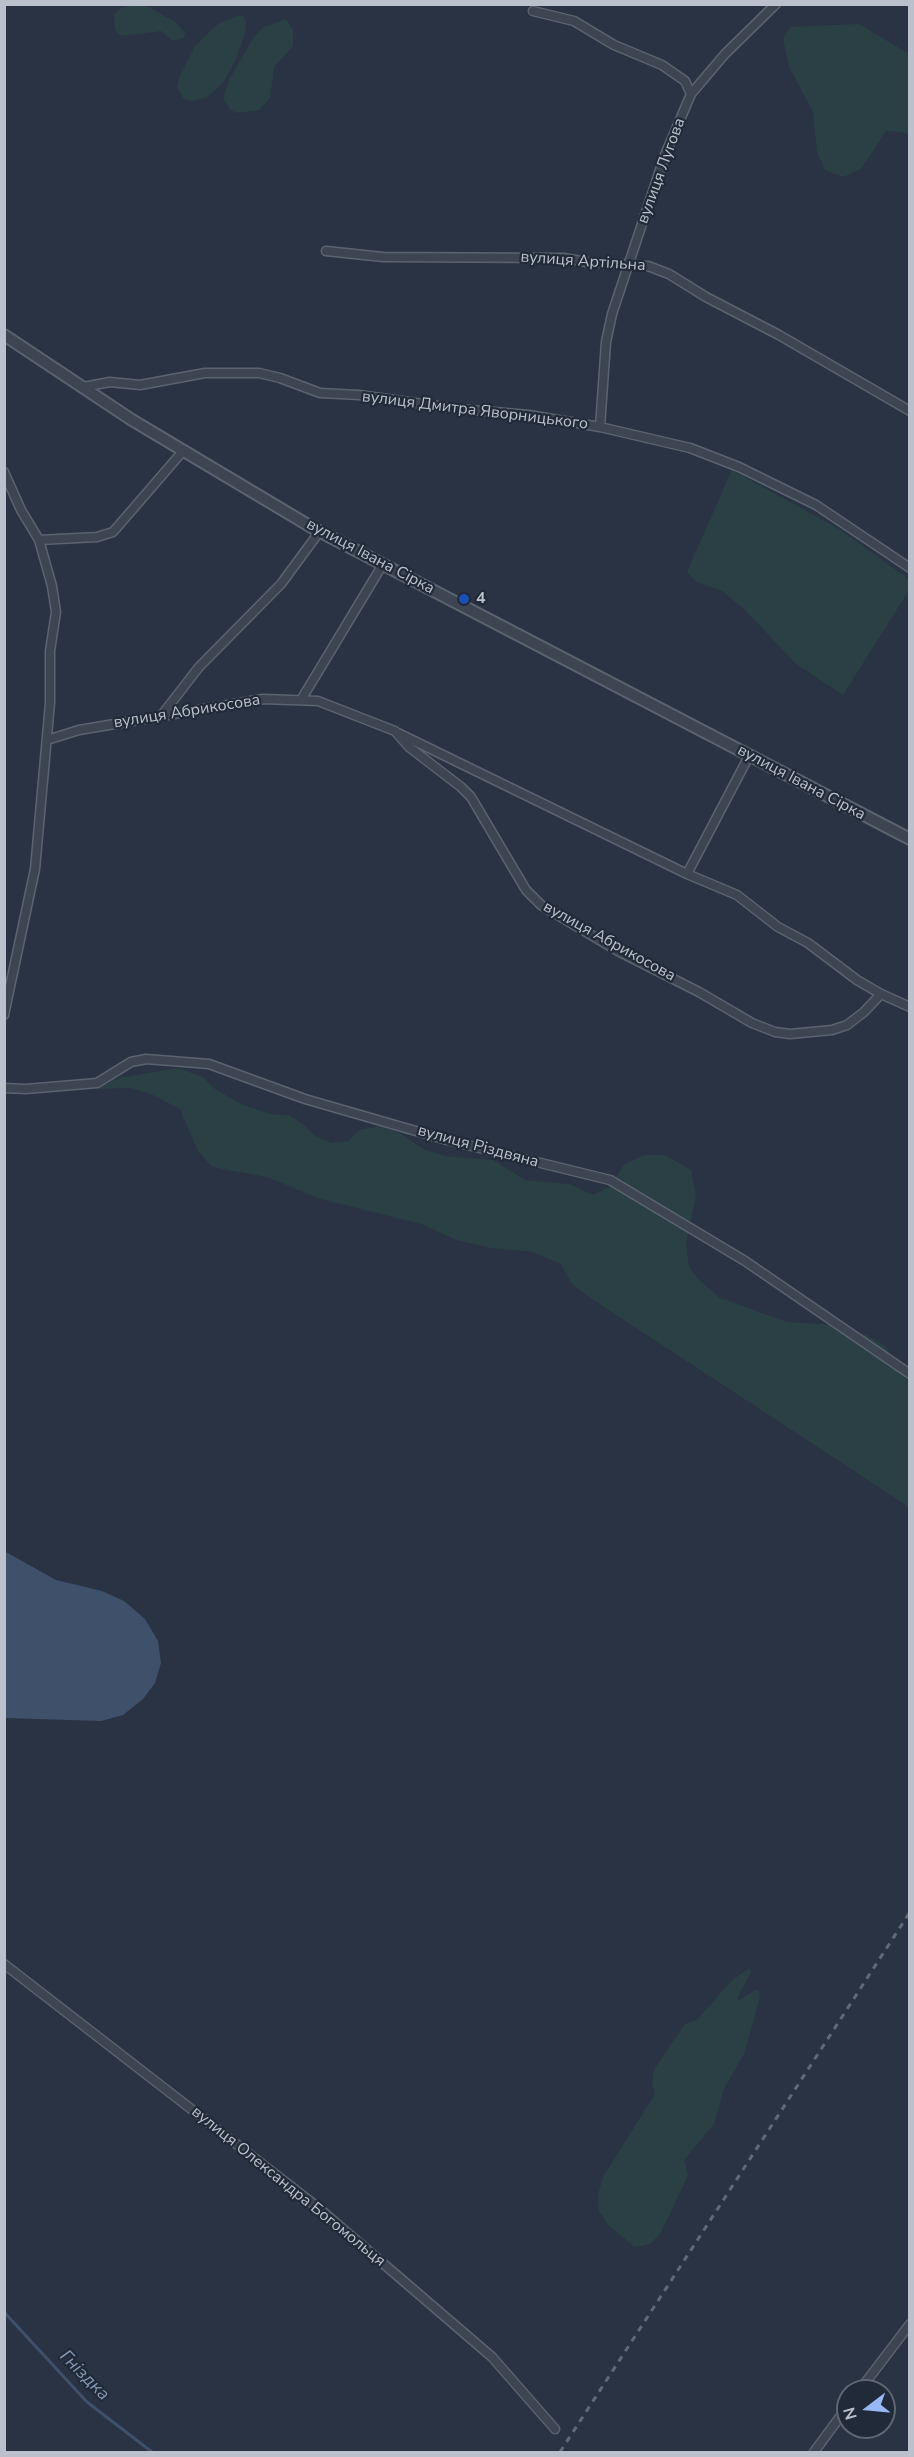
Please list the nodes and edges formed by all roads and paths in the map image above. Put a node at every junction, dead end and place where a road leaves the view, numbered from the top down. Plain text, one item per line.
1 (776, 4) edge
2 (533, 11) dead end
3 (691, 94) junction
4 (326, 251) dead end
5 (630, 264) junction
6 (4, 335) edge
7 (83, 387) junction
8 (909, 411) edge
9 (600, 427) junction
10 (183, 451) junction
11 (4, 472) edge
12 (320, 531) junction
13 (39, 540) junction
14 (383, 564) junction
15 (909, 568) edge
16 (301, 700) junction
17 (161, 716) junction
18 (395, 731) junction
19 (47, 740) junction
20 (749, 756) junction
21 (909, 839) edge
22 (687, 874) junction
23 (880, 994) junction
24 (909, 1006) edge
25 (4, 1015) edge
26 (4, 1088) edge
27 (909, 1374) edge
28 (4, 1964) edge
29 (909, 2324) edge
30 (868, 2379) edge
31 (836, 2422) edge
32 (555, 2429) dead end
33 (814, 2452) edge

1 - 3 street, вулиця Лугова
2 - 3 street
3 - 5 street, вулиця Лугова
4 - 5 street, вулиця Артільна
5 - 8 street, вулиця Артільна
5 - 9 street, вулиця Лугова
6 - 7 street, вулиця Івана Сірка
7 - 9 street, вулиця Дмитра Яворницького
7 - 10 street, вулиця Івана Сірка
9 - 15 street, вулиця Дмитра Яворницького
10 - 12 street, вулиця Івана Сірка
10 - 13 street
11 - 13 street
12 - 14 street, вулиця Івана Сірка
12 - 17 street
13 - 19 street
14 - 16 street
14 - 20 street, вулиця Івана Сірка
16 - 17 street, вулиця Абрикосова
16 - 18 street, вулиця Абрикосова
17 - 19 street, вулиця Абрикосова
18 - 22 street, вулиця Абрикосова
18 - 23 street, вулиця Абрикосова
19 - 25 street
20 - 21 street, вулиця Івана Сірка
20 - 22 street
22 - 23 street, вулиця Абрикосова
23 - 24 street, вулиця Абрикосова
26 - 27 street, вулиця Різдвяна
28 - 32 street, вулиця Олександра Богомольця
29 - 30 street
31 - 33 street

